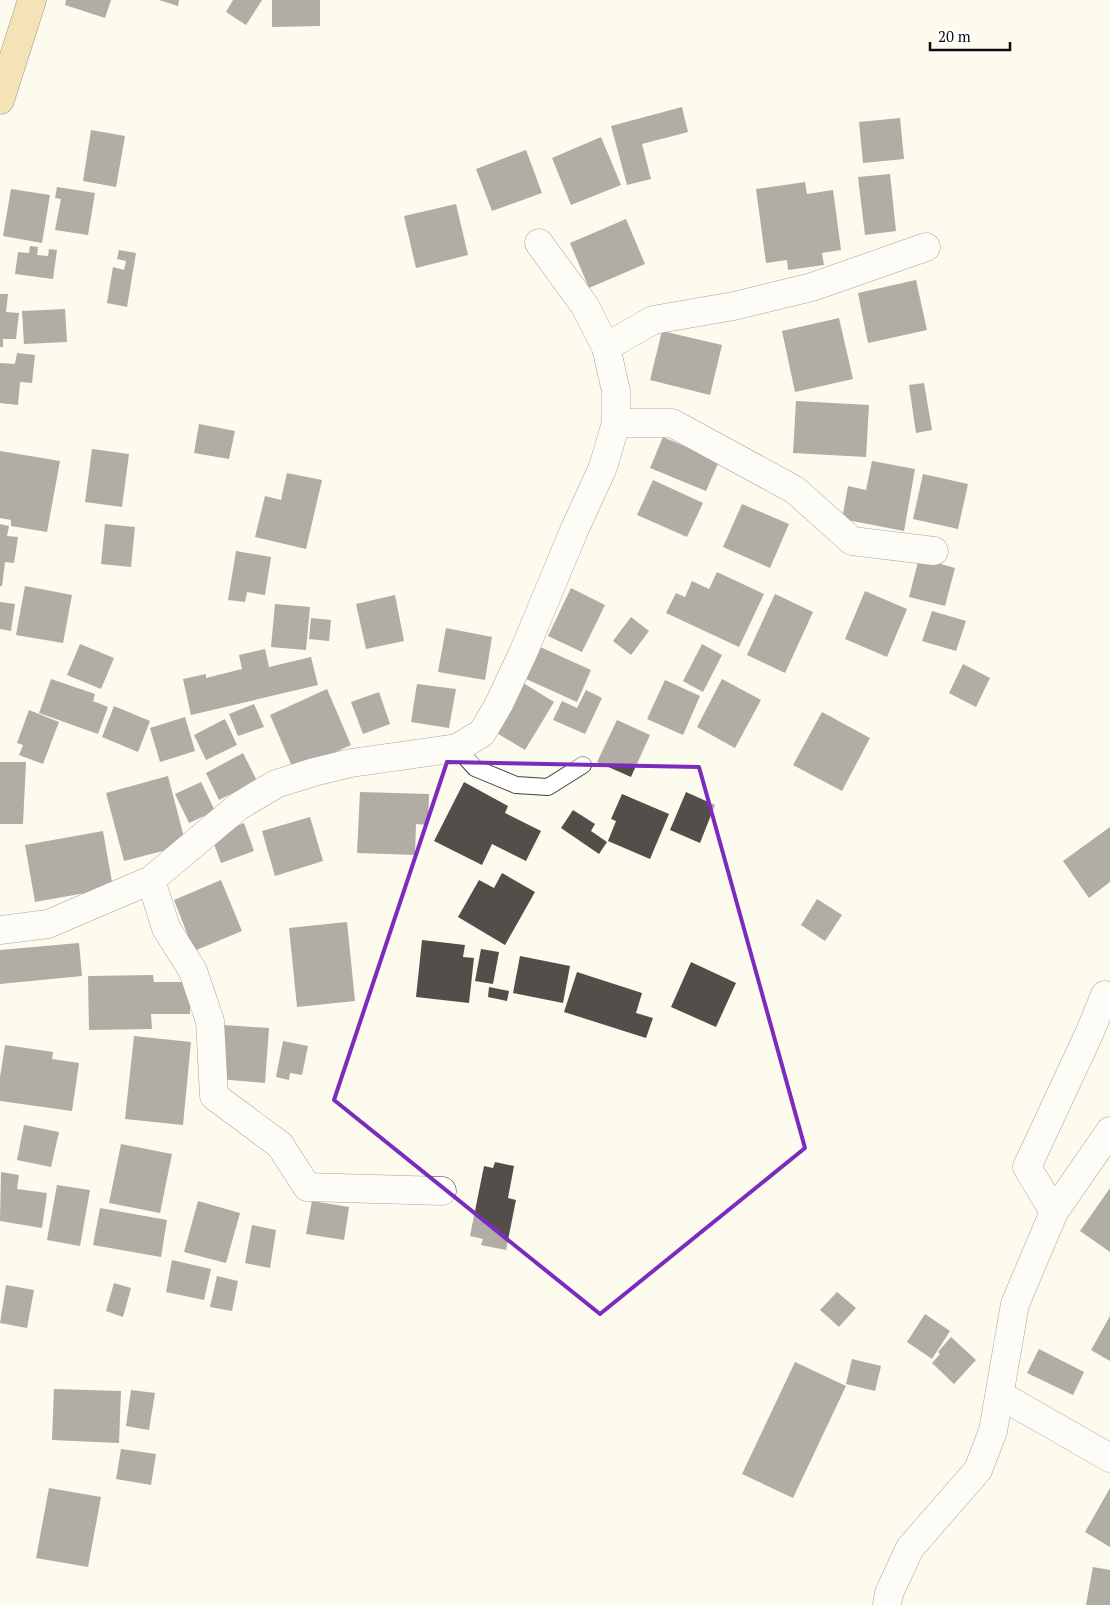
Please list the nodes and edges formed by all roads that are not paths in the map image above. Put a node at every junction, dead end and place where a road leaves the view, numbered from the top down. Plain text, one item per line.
1 (32, 0) edge
2 (0, 100) edge
3 (539, 244) dead end
4 (926, 247) dead end
5 (606, 347) junction
6 (616, 423) junction
7 (934, 551) dead end
8 (457, 748) junction
9 (583, 765) dead end
10 (151, 880) junction
11 (0, 930) edge
12 (1105, 995) dead end
13 (1110, 1131) edge
14 (442, 1191) dead end
15 (1054, 1212) junction
16 (1000, 1395) junction
17 (1110, 1458) edge
18 (887, 1605) edge

1 - 2 main road
3 - 5 street
4 - 5 street
5 - 6 street
6 - 7 street
6 - 8 street
8 - 9 lane
8 - 10 street
10 - 11 street
10 - 14 street
12 - 15 street
13 - 15 street
15 - 16 street
16 - 17 street
16 - 18 street

